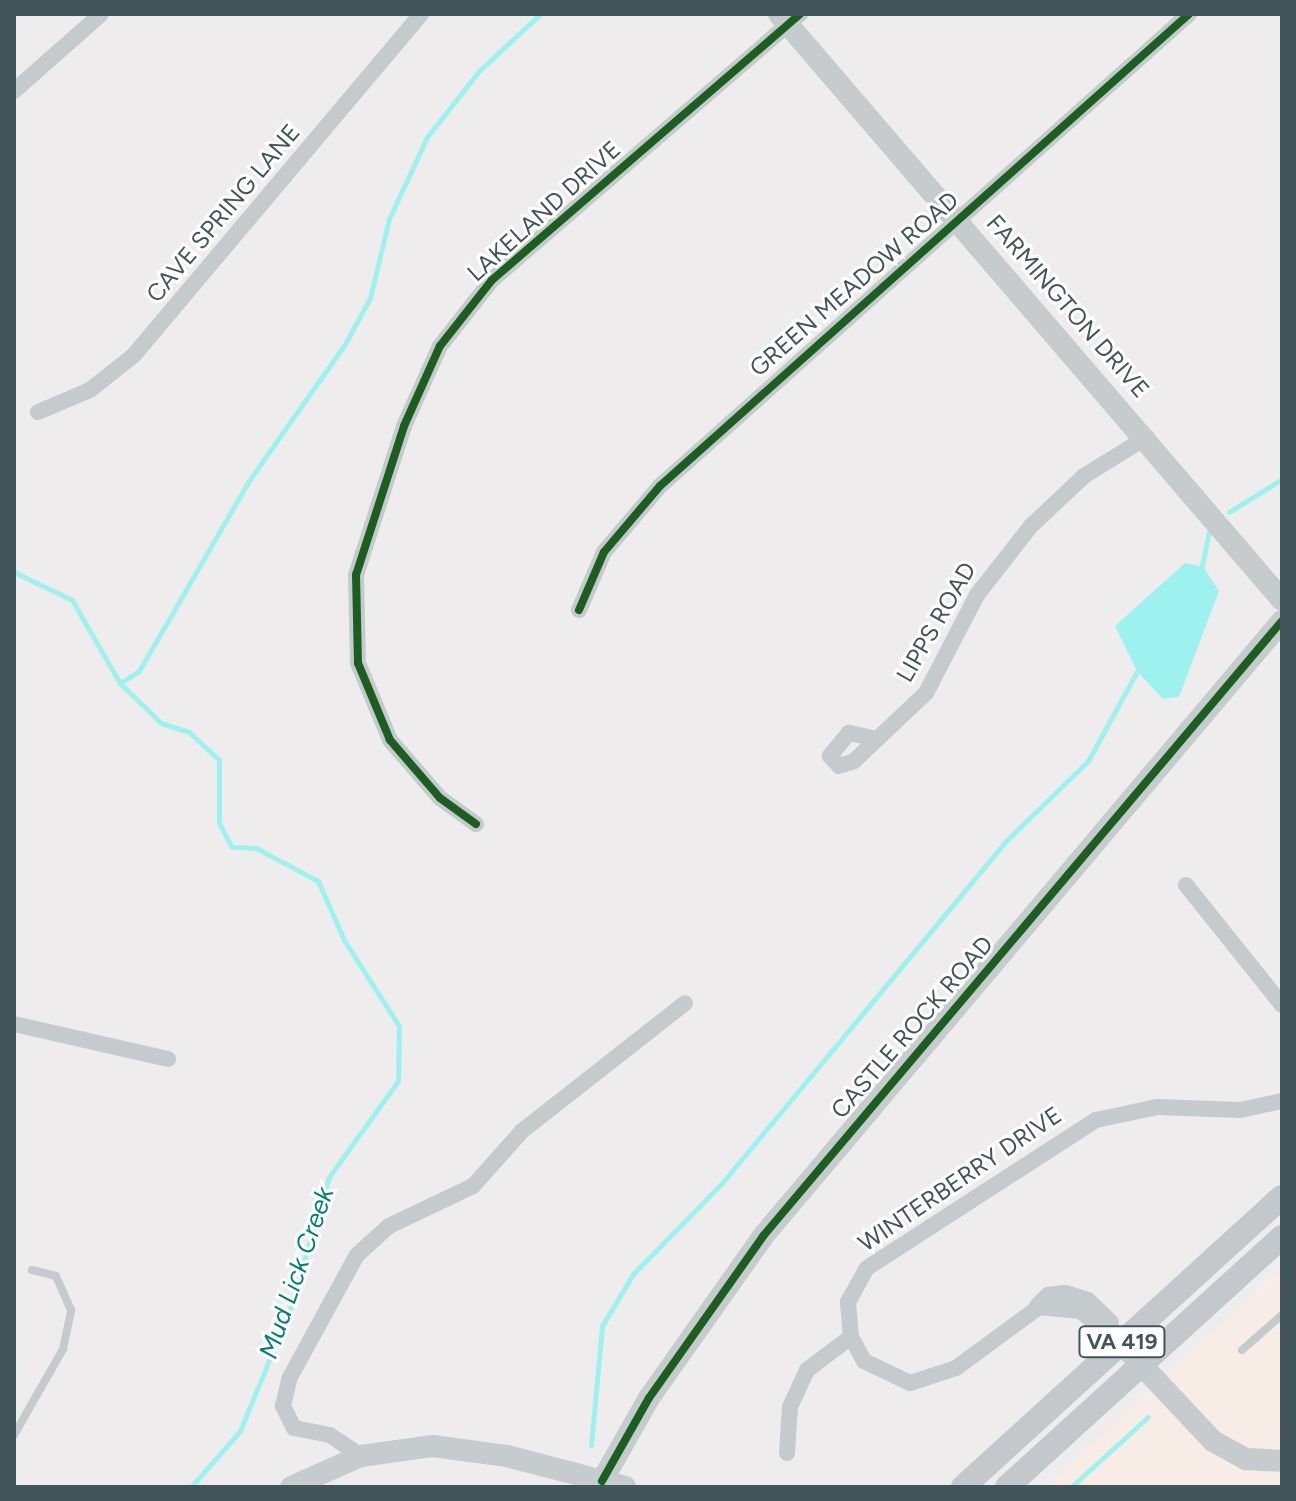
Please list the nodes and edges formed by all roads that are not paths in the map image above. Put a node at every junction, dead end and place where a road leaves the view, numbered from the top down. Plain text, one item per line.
1 (101, 14) edge
2 (421, 14) edge
3 (1189, 14) edge
4 (789, 18) edge
5 (14, 91) edge
6 (958, 220) junction
7 (38, 412) dead end
8 (1147, 437) junction
9 (1282, 600) edge
10 (579, 610) dead end
11 (1282, 621) edge
12 (873, 738) dead end
13 (476, 824) dead end
14 (1186, 885) dead end
15 (685, 1003) dead end
16 (1282, 1005) edge
17 (14, 1024) edge
18 (168, 1059) dead end
19 (1282, 1101) edge
20 (1282, 1197) edge
21 (1282, 1237) edge
22 (32, 1270) dead end
23 (1282, 1315) edge
24 (851, 1337) junction
25 (1121, 1343) junction
26 (1242, 1350) dead end
27 (1139, 1368) junction
28 (14, 1435) edge
29 (787, 1453) dead end
30 (361, 1456) junction
31 (1282, 1461) edge
32 (602, 1481) junction
33 (291, 1487) edge
34 (625, 1487) edge
35 (963, 1487) edge
36 (1007, 1487) edge

1 - 5 street
2 - 7 street, CAVE SPRING LANE
3 - 6 street, GREEN MEADOW ROAD
4 - 6 street, FARMINGTON DRIVE
4 - 13 street, LAKELAND DRIVE
6 - 8 street, FARMINGTON DRIVE
6 - 10 street, GREEN MEADOW ROAD
8 - 9 street, FARMINGTON DRIVE
8 - 12 street, LIPPS ROAD
11 - 32 street, CASTLE ROCK ROAD
14 - 16 street
15 - 30 street
17 - 18 street
19 - 24 street, WINTERBERRY DRIVE
20 - 25 main road, VA 419
21 - 27 main road, VA 419
22 - 28 lane
23 - 26 lane
24 - 25 street
24 - 29 street
25 - 27 street
25 - 35 main road, VA 419
27 - 31 street
27 - 36 main road, VA 419
30 - 32 street
30 - 33 street
32 - 34 street

